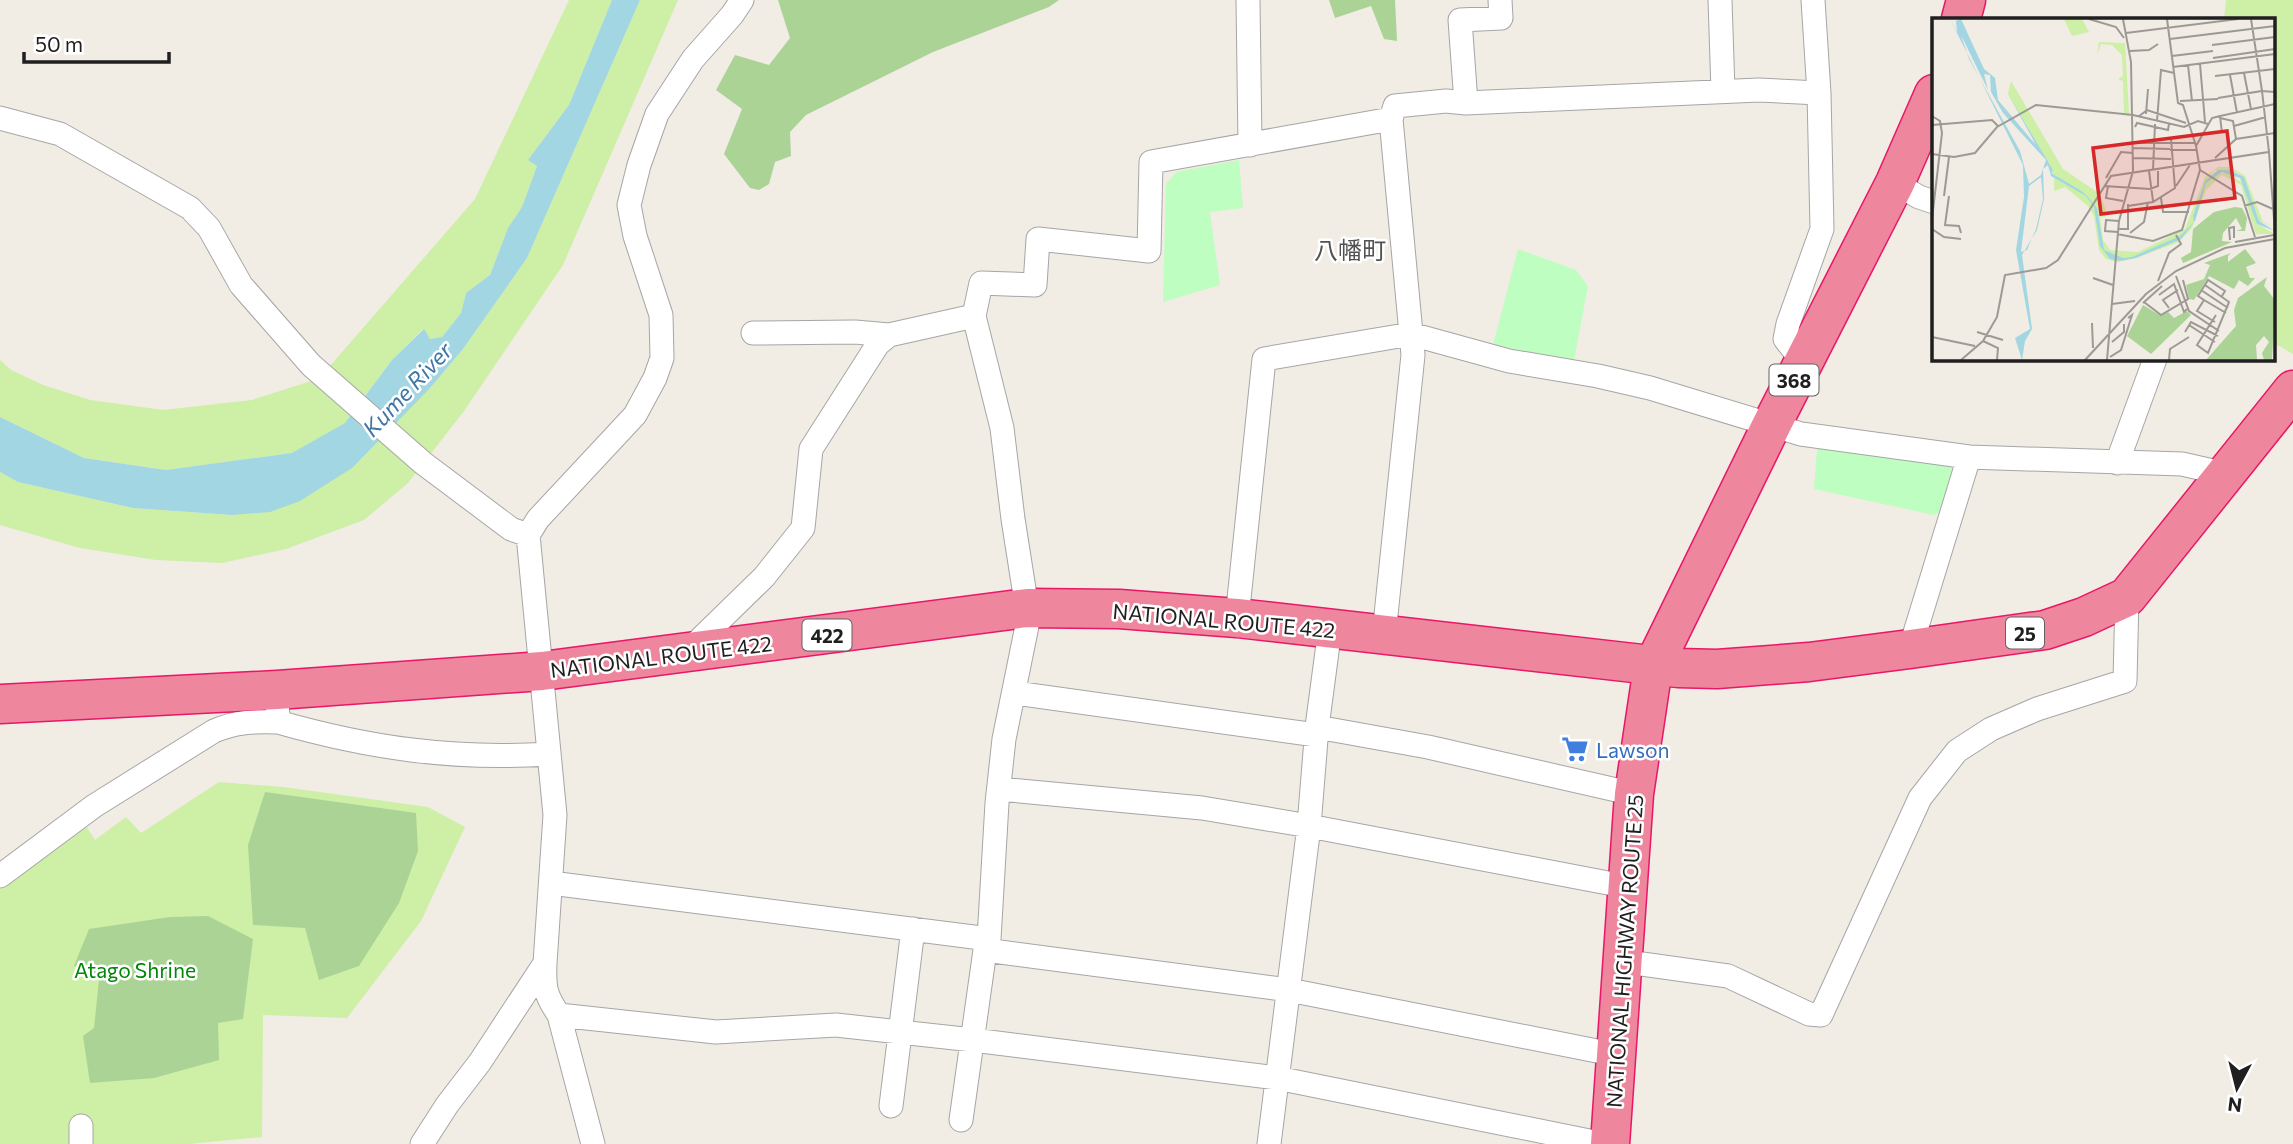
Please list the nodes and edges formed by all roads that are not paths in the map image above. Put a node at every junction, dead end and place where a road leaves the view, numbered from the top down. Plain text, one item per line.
1 (742, 0) edge
2 (1248, 0) edge
3 (1500, 0) edge
4 (1720, 0) edge
5 (1813, 0) edge
6 (1966, 0) edge
7 (1961, 18) edge
8 (1723, 91) junction
9 (1819, 93) junction
10 (1932, 99) edge
11 (1465, 103) junction
12 (0, 118) edge
13 (1391, 120) junction
14 (1250, 145) junction
15 (1895, 183) junction
16 (1932, 201) edge
17 (974, 316) junction
18 (753, 333) dead end
19 (1410, 334) junction
20 (889, 335) junction
21 (2155, 360) edge
22 (1803, 362) junction
23 (2293, 390) edge
24 (1771, 426) junction
25 (1969, 457) junction
26 (2117, 463) junction
27 (2226, 474) junction
28 (528, 535) junction
29 (2127, 597) junction
30 (1027, 608) junction
31 (1237, 618) junction
32 (1330, 629) junction
33 (1384, 634) junction
34 (1910, 649) junction
35 (687, 652) junction
36 (1653, 667) junction
37 (542, 671) junction
38 (1015, 693) junction
39 (0, 704) edge
40 (277, 706) junction
41 (1317, 732) junction
42 (548, 754) junction
43 (999, 789) junction
44 (1634, 794) junction
45 (1309, 826) junction
46 (0, 876) edge
47 (551, 883) junction
48 (1629, 887) junction
49 (913, 929) junction
50 (987, 944) junction
51 (545, 963) junction
52 (1623, 965) junction
53 (1289, 990) junction
54 (559, 1015) junction
55 (900, 1031) junction
56 (974, 1040) junction
57 (1617, 1055) junction
58 (1277, 1078) junction
59 (891, 1106) dead end
60 (961, 1120) dead end
61 (1587, 1142) edge
62 (422, 1144) edge
63 (593, 1144) edge
64 (1269, 1144) edge
65 (1604, 1144) edge

1 - 28 street
2 - 14 street
3 - 11 street
4 - 8 street
5 - 9 street
6 - 7 highway
8 - 9 street
8 - 11 street
9 - 22 street
10 - 15 highway, 368
11 - 13 street
12 - 28 street
13 - 14 street
13 - 19 street
14 - 17 street
15 - 16 street
15 - 22 highway, 368
17 - 20 street
17 - 30 street
18 - 20 street
19 - 24 street
19 - 31 street
19 - 33 street
20 - 35 street
21 - 26 street
22 - 24 highway, 368
23 - 27 highway, 25
24 - 25 street
24 - 36 highway, 368
25 - 26 street
25 - 34 street
26 - 27 street
27 - 29 highway, 25
28 - 37 street
29 - 34 highway, 25
29 - 52 street
30 - 31 highway, NATIONAL ROUTE 422 / 422
30 - 35 highway, NATIONAL ROUTE 422 / 422
30 - 38 street
31 - 32 highway, NATIONAL ROUTE 422 / 422
32 - 33 highway, NATIONAL ROUTE 422 / 422
32 - 41 street
33 - 36 highway, NATIONAL ROUTE 422 / 422
34 - 36 highway, 25
35 - 37 highway, NATIONAL ROUTE 422 / 422
36 - 44 highway, NATIONAL HIGHWAY ROUTE 25
37 - 40 highway, NATIONAL ROUTE 422 / 422
37 - 42 street
38 - 41 street
38 - 43 street
39 - 40 highway, NATIONAL ROUTE 422 / 422
40 - 42 street
40 - 46 street
41 - 44 street
41 - 45 street
42 - 47 street
43 - 45 street
43 - 50 street
44 - 48 highway, NATIONAL HIGHWAY ROUTE 25
45 - 48 street
45 - 53 street
47 - 49 street
47 - 51 street
48 - 52 highway, NATIONAL HIGHWAY ROUTE 25
49 - 50 street
49 - 55 street
50 - 53 street
50 - 56 street
51 - 54 street
51 - 62 street
52 - 57 highway, NATIONAL HIGHWAY ROUTE 25
53 - 57 street
53 - 58 street
54 - 55 street
54 - 63 street
55 - 56 street
55 - 59 street
56 - 58 street
56 - 60 street
57 - 61 highway, NATIONAL HIGHWAY ROUTE 25
58 - 61 street
58 - 64 street
61 - 65 street

